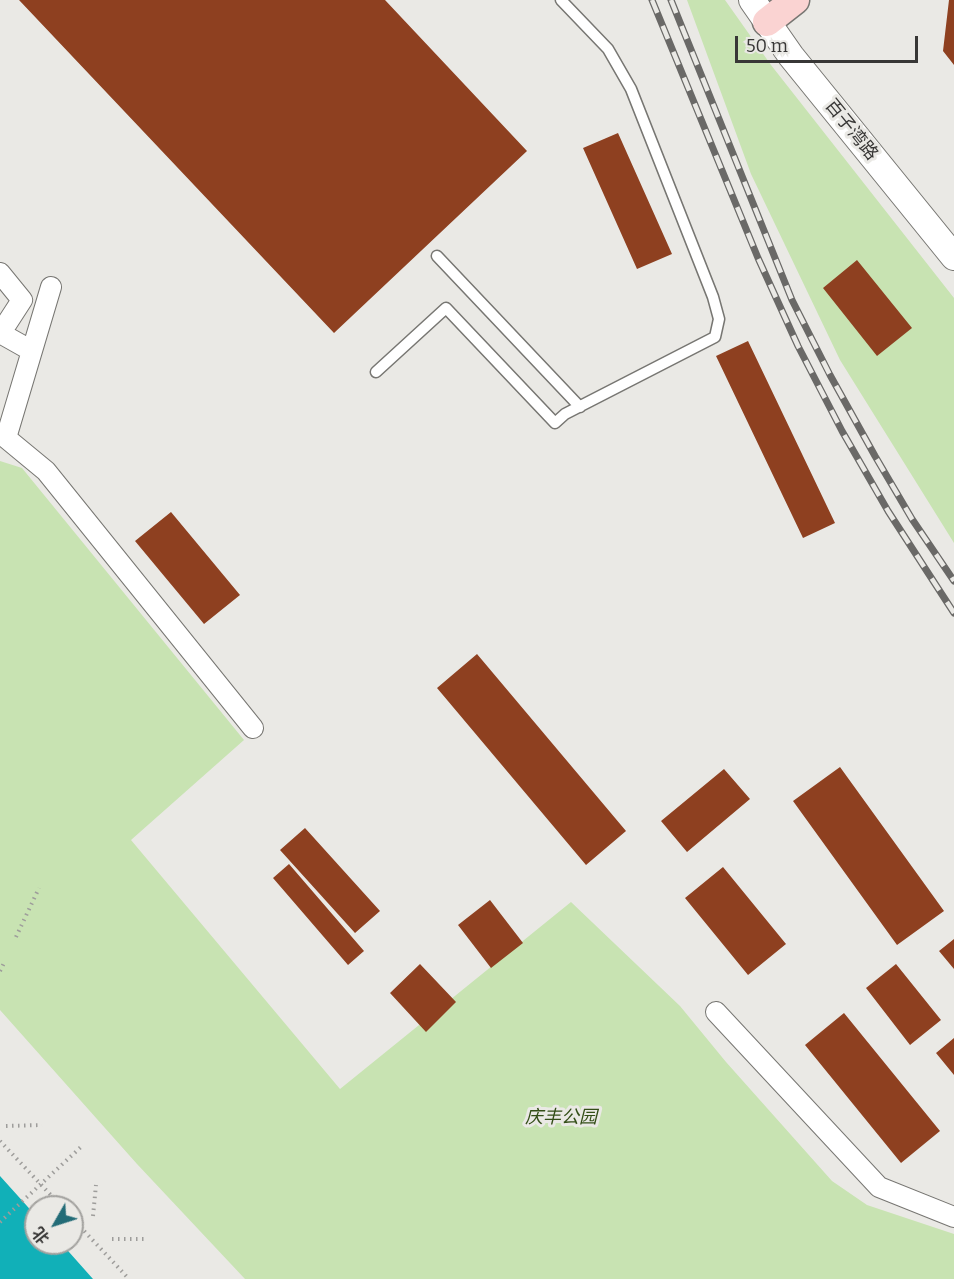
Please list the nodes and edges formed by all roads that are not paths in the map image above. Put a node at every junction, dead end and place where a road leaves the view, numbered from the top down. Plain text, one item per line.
1 (561, 0) edge
2 (795, 0) edge
3 (759, 11) edge
4 (437, 256) dead end
5 (954, 257) edge
6 (0, 273) edge
7 (51, 287) dead end
8 (0, 334) edge
9 (32, 351) junction
10 (376, 372) dead end
11 (580, 406) junction
12 (3, 438) edge
13 (253, 728) dead end
14 (716, 1012) dead end
15 (954, 1217) edge

1 - 11 lane
2 - 3 main road
3 - 5 street, 百子湾路
4 - 11 lane
6 - 8 street
7 - 9 street
8 - 9 street
9 - 12 street
10 - 11 lane
12 - 13 street
14 - 15 street

